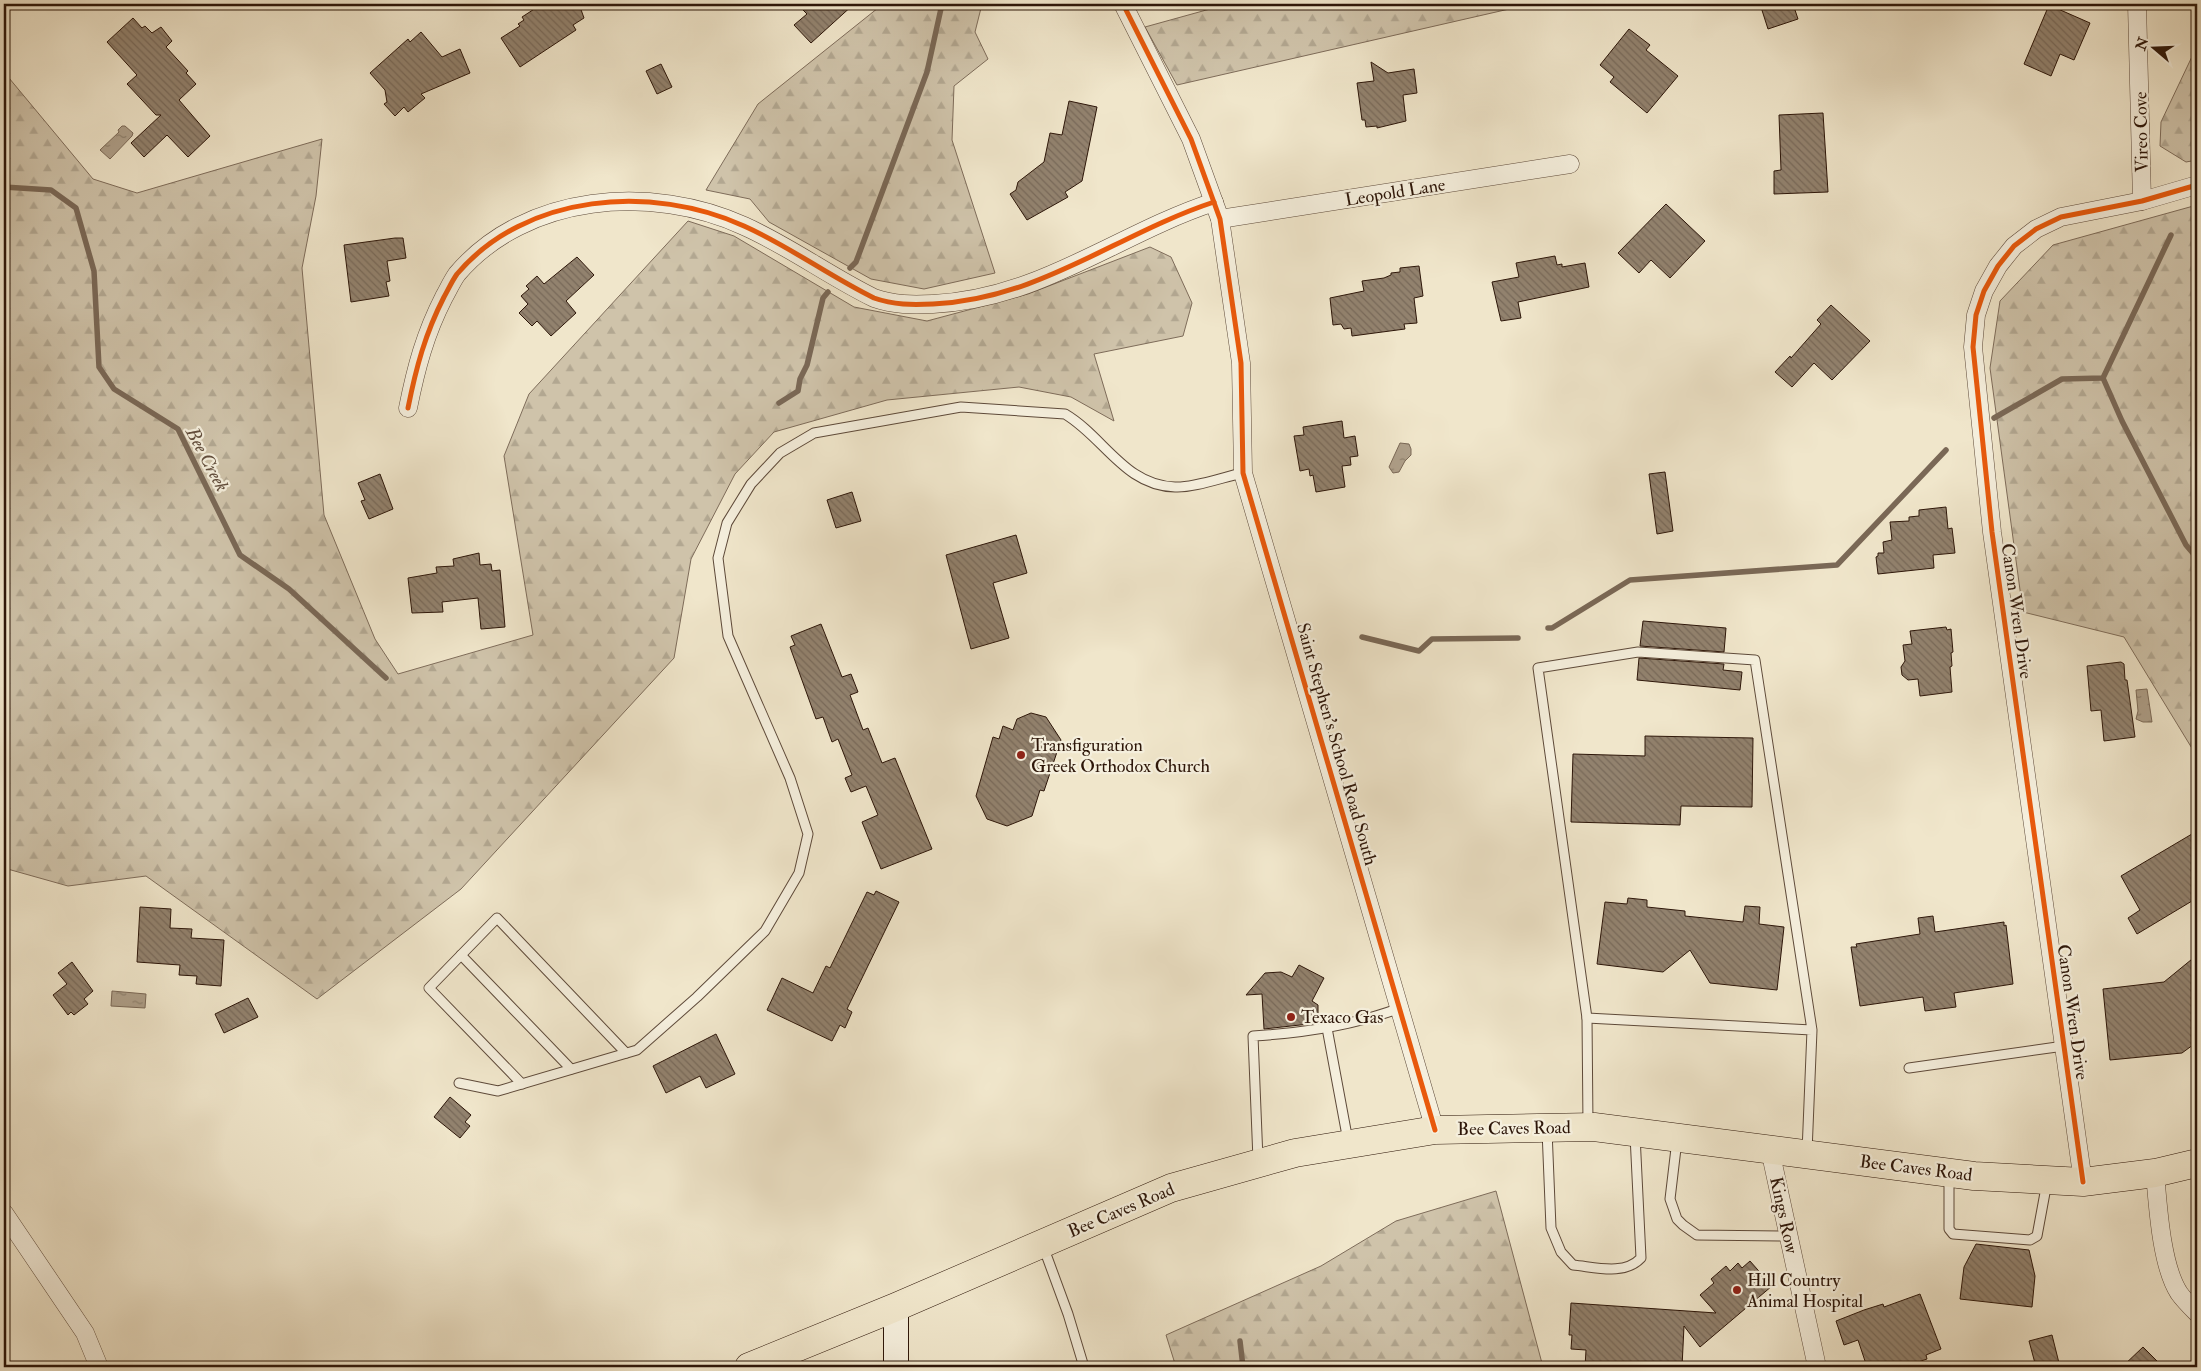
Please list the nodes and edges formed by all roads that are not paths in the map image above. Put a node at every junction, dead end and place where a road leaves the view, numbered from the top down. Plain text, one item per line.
1 (1124, 4) edge
2 (2137, 4) edge
3 (1570, 164) dead end
4 (2197, 185) edge
5 (2142, 201) junction
6 (1214, 202) junction
7 (1220, 219) junction
8 (408, 408) dead end
9 (1243, 473) junction
10 (461, 955) junction
11 (1400, 1008) junction
12 (1587, 1018) junction
13 (1327, 1028) junction
14 (1812, 1030) junction
15 (2064, 1046) junction
16 (626, 1053) junction
17 (1909, 1068) dead end
18 (572, 1069) junction
19 (458, 1084) dead end
20 (522, 1084) junction
21 (1547, 1127) junction
22 (1588, 1127) junction
23 (1435, 1130) junction
24 (1635, 1132) junction
25 (1677, 1138) junction
26 (1349, 1144) junction
27 (1770, 1150) junction
28 (1806, 1155) junction
29 (1258, 1163) junction
30 (2197, 1163) edge
31 (1949, 1172) junction
32 (2154, 1173) junction
33 (2047, 1180) junction
34 (2083, 1182) junction
35 (4, 1213) edge
36 (1788, 1236) junction
37 (1042, 1244) junction
38 (896, 1308) junction
39 (2197, 1313) edge
40 (99, 1367) edge
41 (749, 1367) edge
42 (896, 1367) edge
43 (1084, 1367) edge
44 (1817, 1367) edge

1 - 6 street, Saint Stephen's School Road South
2 - 5 street, Vireo Cove
3 - 7 street, Leopold Lane
4 - 5 street, Canon Wren Drive
5 - 15 street, Canon Wren Drive
6 - 7 street, Saint Stephen's School Road South
6 - 8 street
7 - 9 street, Saint Stephen's School Road South
9 - 11 street, Saint Stephen's School Road South
9 - 16 lane
10 - 16 lane
10 - 18 lane
10 - 20 lane
11 - 13 lane
11 - 23 street, Saint Stephen's School Road South
12 - 14 lane
12 - 14 lane
12 - 22 lane
13 - 26 lane
13 - 29 lane
14 - 28 lane
15 - 17 lane
15 - 34 street, Canon Wren Drive
16 - 18 lane
18 - 20 lane
19 - 20 lane
21 - 22 main road, Bee Caves Road
21 - 23 main road, Bee Caves Road
21 - 24 lane
22 - 24 main road, Bee Caves Road
23 - 26 main road, Bee Caves Road
24 - 25 main road, Bee Caves Road
25 - 27 main road, Bee Caves Road
25 - 36 lane
26 - 29 main road, Bee Caves Road
27 - 28 main road, Bee Caves Road
27 - 36 street, Kings Row
28 - 31 main road, Bee Caves Road
29 - 37 main road, Bee Caves Road
30 - 32 main road, Bee Caves Road
31 - 33 main road, Bee Caves Road
31 - 33 lane
32 - 34 main road, Bee Caves Road
32 - 39 street
33 - 34 main road, Bee Caves Road
35 - 40 street
36 - 44 street, Kings Row
37 - 38 main road, Bee Caves Road
37 - 43 lane
38 - 41 main road, Bee Caves Road
38 - 42 street

